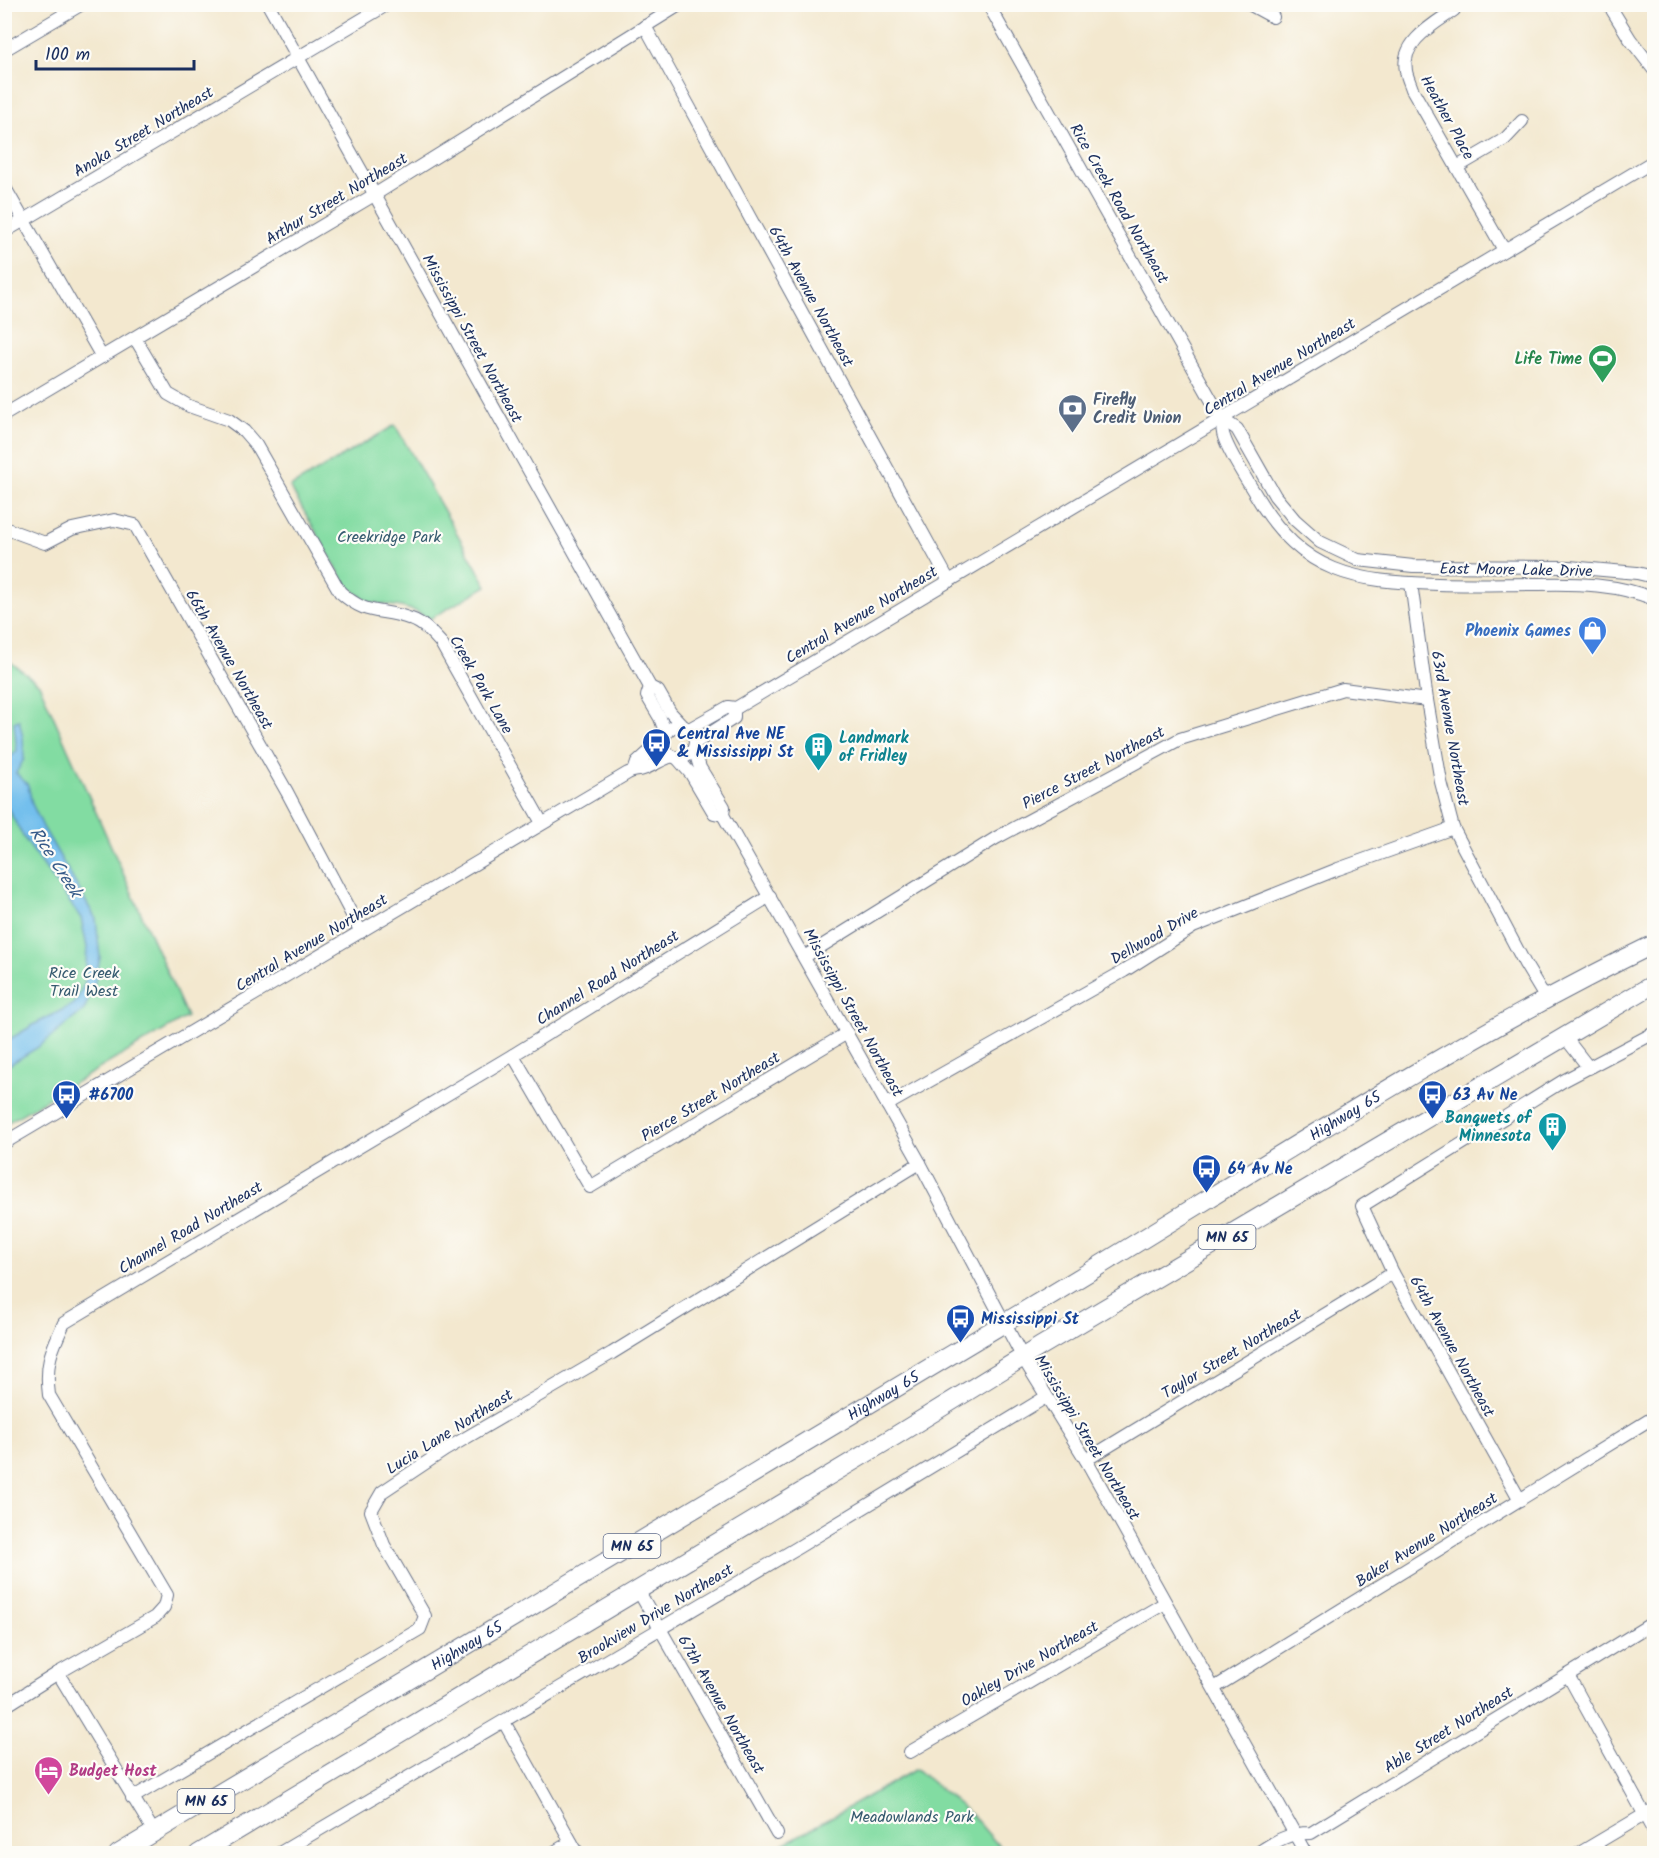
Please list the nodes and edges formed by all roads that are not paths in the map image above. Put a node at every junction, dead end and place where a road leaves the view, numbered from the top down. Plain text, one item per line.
1 (82, 4) edge
2 (268, 4) edge
3 (388, 4) edge
4 (681, 4) edge
5 (1249, 4) edge
6 (1610, 4) edge
7 (990, 5) edge
8 (1454, 10) dead end
9 (1273, 17) dead end
10 (645, 26) junction
11 (4, 50) edge
12 (298, 59) junction
13 (1654, 70) edge
14 (1522, 121) dead end
15 (1654, 160) edge
16 (1457, 167) junction
17 (4, 186) edge
18 (374, 195) junction
19 (24, 220) junction
20 (4, 232) edge
21 (1504, 250) junction
22 (135, 338) junction
23 (102, 357) junction
24 (4, 415) edge
25 (1222, 419) junction
26 (4, 528) edge
27 (1413, 566) joint
28 (1654, 578) edge
29 (949, 581) junction
30 (1412, 584) junction
31 (1654, 599) edge
32 (650, 687) junction
33 (1427, 700) junction
34 (734, 709) junction
35 (686, 728) junction
36 (665, 736) junction
37 (695, 745) junction
38 (675, 757) junction
39 (634, 769) junction
40 (723, 814) junction
41 (542, 824) junction
42 (1453, 828) junction
43 (770, 896) junction
44 (361, 932) junction
45 (1654, 944) edge
46 (804, 957) junction
47 (1654, 984) edge
48 (1546, 999) junction
49 (847, 1033) junction
50 (1654, 1033) edge
51 (1564, 1036) junction
52 (513, 1055) junction
53 (1590, 1068) junction
54 (887, 1105) junction
55 (4, 1143) edge
56 (920, 1163) junction
57 (1393, 1274) junction
58 (1004, 1321) junction
59 (1023, 1358) junction
60 (1046, 1397) junction
61 (1654, 1417) edge
62 (1086, 1460) junction
63 (1520, 1500) junction
64 (638, 1590) junction
65 (1165, 1603) junction
66 (1654, 1622) edge
67 (660, 1630) junction
68 (58, 1673) junction
69 (1568, 1675) junction
70 (1214, 1688) junction
71 (4, 1707) edge
72 (504, 1722) junction
73 (909, 1752) dead end
74 (132, 1798) junction
75 (1650, 1812) edge
76 (154, 1832) junction
77 (1654, 1832) edge
78 (1295, 1833) junction
79 (777, 1834) dead end
80 (571, 1842) junction
81 (118, 1854) edge
82 (198, 1854) edge
83 (278, 1854) edge
84 (551, 1854) edge
85 (578, 1854) edge
86 (1257, 1854) edge
87 (1306, 1854) edge
88 (1578, 1854) edge

1 - 11 street
2 - 12 street, Mississippi Street Northeast
3 - 12 street, Anoka Street Northeast
4 - 10 street, Arthur Street Northeast
5 - 9 street
6 - 13 street
7 - 25 street, Rice Creek Road Northeast
8 - 16 street, Heather Place
10 - 18 street, Arthur Street Northeast
10 - 29 street, 64th Avenue Northeast
12 - 18 street, Mississippi Street Northeast
12 - 19 street, Anoka Street Northeast
14 - 16 street
15 - 21 street, Central Avenue Northeast
16 - 21 street, Heather Place
17 - 19 street
18 - 22 street, Arthur Street Northeast
18 - 32 street, Mississippi Street Northeast
19 - 20 street, Anoka Street Northeast
19 - 23 street
21 - 25 street, Central Avenue Northeast
22 - 23 street, Arthur Street Northeast
22 - 41 street, Creek Park Lane
23 - 24 street, Arthur Street Northeast
25 - 27 street, Rice Creek Road Northeast
25 - 29 street, Central Avenue Northeast
25 - 30 street, Rice Creek Road Northeast
26 - 44 street, 66th Avenue Northeast
27 - 28 street, East Moore Lake Drive
29 - 34 street, Central Avenue Northeast
30 - 31 street, East Moore Lake Drive
30 - 33 street, 63rd Avenue Northeast
32 - 35 street, Mississippi Street Northeast
32 - 36 street, Mississippi Street Northeast
33 - 42 street, 63rd Avenue Northeast
33 - 46 street, Pierce Street Northeast
34 - 35 street, Central Avenue Northeast
34 - 37 street, Central Avenue Northeast
35 - 36 street
35 - 37 street
36 - 38 street
36 - 39 street, Central Avenue Northeast
37 - 38 street
37 - 40 street, Mississippi Street Northeast
38 - 39 street, Central Avenue Northeast
38 - 40 street, Mississippi Street Northeast
39 - 41 street, Central Avenue Northeast
40 - 43 street, Mississippi Street Northeast
41 - 44 street, Central Avenue Northeast
42 - 48 street, 63rd Avenue Northeast
42 - 54 street, Dellwood Drive
43 - 46 street, Mississippi Street Northeast
43 - 52 street, Channel Road Northeast
44 - 55 street, Central Avenue Northeast
45 - 48 highway, Highway 65 / MN 65
46 - 49 street, Mississippi Street Northeast
47 - 51 highway, MN 65
48 - 58 highway, Highway 65 / MN 65
49 - 52 street, Pierce Street Northeast
49 - 54 street, Mississippi Street Northeast
50 - 53 street
51 - 53 street
51 - 59 highway, MN 65
52 - 68 street, Channel Road Northeast
53 - 57 street, 64th Avenue Northeast
54 - 56 street, Mississippi Street Northeast
56 - 58 street, Mississippi Street Northeast
56 - 74 street, Lucia Lane Northeast
57 - 62 street, Taylor Street Northeast
57 - 63 street, 64th Avenue Northeast
58 - 59 street, Mississippi Street Northeast
58 - 76 highway, Highway 65 / MN 65
59 - 60 street, Mississippi Street Northeast
59 - 64 highway, MN 65
60 - 62 street, Mississippi Street Northeast
60 - 67 street, Brookview Drive Northeast
61 - 63 street, Baker Avenue Northeast
62 - 65 street, Mississippi Street Northeast
63 - 70 street, Baker Avenue Northeast
64 - 67 street, 67th Avenue Northeast
64 - 82 highway, MN 65
65 - 70 street, Mississippi Street Northeast
65 - 73 street, Oakley Drive Northeast
66 - 69 street, Able Street Northeast
67 - 72 street, Brookview Drive Northeast
67 - 79 street, 67th Avenue Northeast
68 - 71 street, Channel Road Northeast
68 - 74 street
69 - 75 street
69 - 78 street, Able Street Northeast
70 - 78 street, Mississippi Street Northeast
72 - 80 street
72 - 83 street, Brookview Drive Northeast
74 - 76 street
75 - 77 street
75 - 88 street
76 - 81 highway, Highway 65 / MN 65
78 - 86 street, Able Street Northeast
78 - 87 street, Mississippi Street Northeast
80 - 84 street
80 - 85 street

